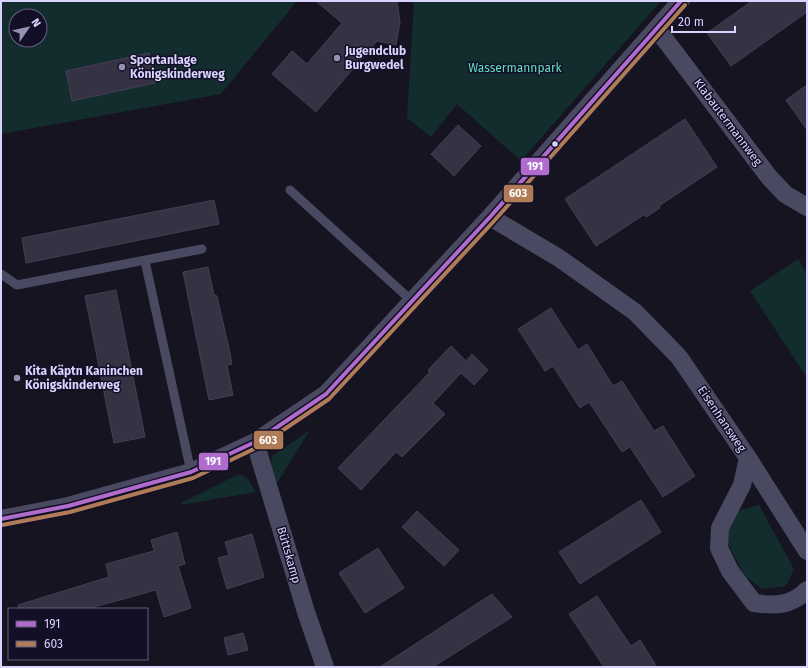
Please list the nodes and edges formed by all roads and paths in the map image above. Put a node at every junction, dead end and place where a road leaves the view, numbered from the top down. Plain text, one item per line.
1 (681, 1) edge
2 (657, 29) junction
3 (290, 190) dead end
4 (807, 207) edge
5 (490, 217) junction
6 (202, 249) dead end
7 (145, 261) junction
8 (1, 274) edge
9 (413, 302) junction
10 (255, 442) junction
11 (748, 458) junction
12 (191, 472) junction
13 (1, 519) edge
14 (807, 551) edge
15 (807, 590) edge
16 (325, 667) edge

1 - 2 street
2 - 4 street, Klabautermannweg
2 - 5 street
3 - 9 lane
5 - 9 street
5 - 11 street, Eisenhansweg
6 - 7 lane
7 - 8 lane
7 - 12 lane
9 - 10 street
10 - 12 street
10 - 16 street, Büttskamp
11 - 14 street, Eisenhansweg
11 - 15 street, Eisenhansweg
12 - 13 street

